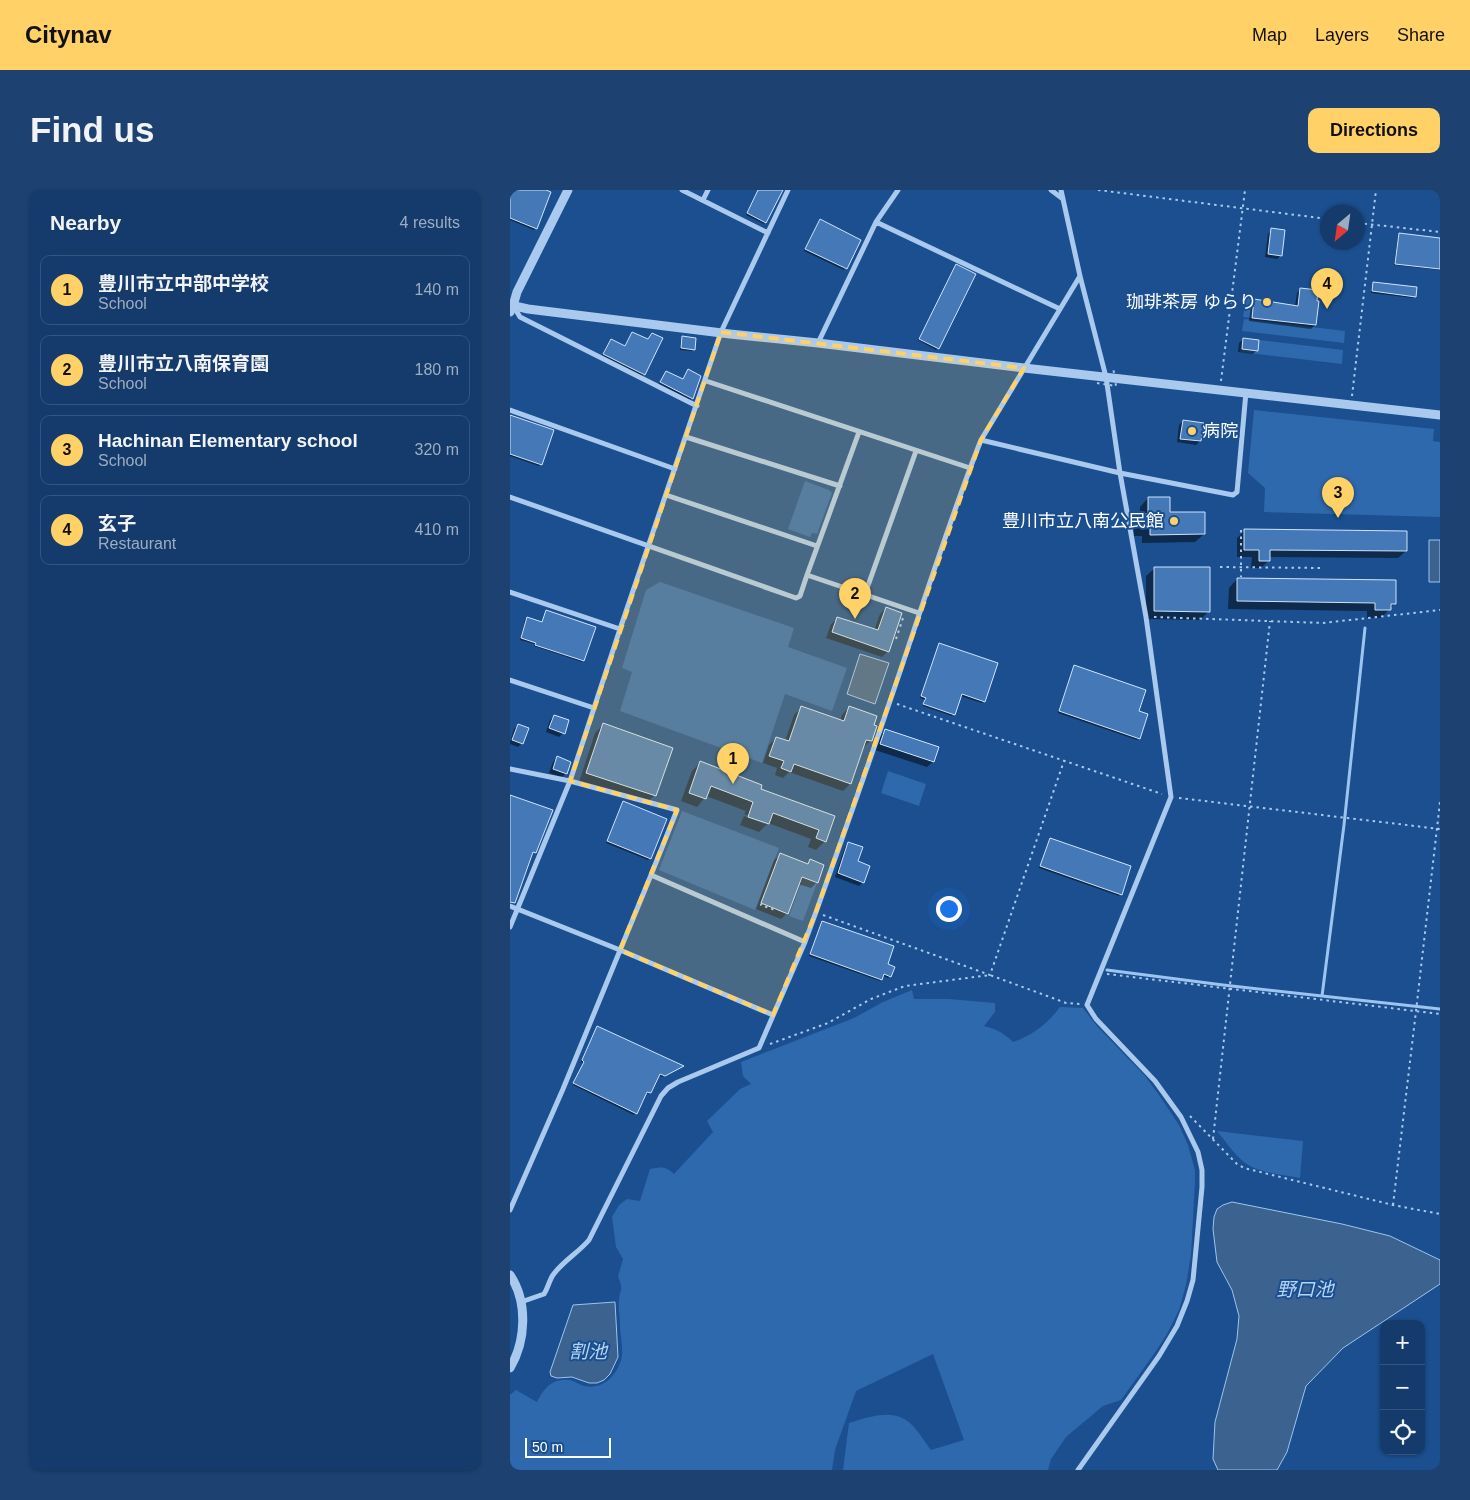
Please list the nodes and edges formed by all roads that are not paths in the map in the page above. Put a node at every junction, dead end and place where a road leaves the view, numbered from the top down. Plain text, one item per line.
1 (568, 190) edge
2 (682, 190) edge
3 (708, 190) edge
4 (788, 190) edge
5 (898, 190) edge
6 (1051, 190) edge
7 (1061, 190) edge
8 (1063, 199) junction
9 (703, 200) junction
10 (876, 222) junction
11 (768, 233) junction
12 (1080, 276) junction
13 (511, 308) edge
14 (1060, 309) junction
15 (722, 332) junction
16 (818, 343) junction
17 (1024, 368) junction
18 (1106, 377) junction
19 (706, 381) junction
20 (1246, 392) junction
21 (697, 406) junction
22 (510, 410) edge
23 (1440, 415) edge
24 (859, 432) junction
25 (686, 437) junction
26 (981, 440) junction
27 (916, 451) junction
28 (970, 468) junction
29 (675, 470) junction
30 (1120, 474) junction
31 (840, 486) junction
32 (666, 495) junction
33 (510, 498) edge
34 (648, 546) junction
35 (817, 546) junction
36 (807, 575) junction
37 (510, 592) edge
38 (865, 594) junction
39 (919, 613) junction
40 (620, 629) junction
41 (510, 680) edge
42 (594, 708) junction
43 (510, 769) edge
44 (570, 781) junction
45 (651, 875) junction
46 (510, 906) edge
47 (517, 909) junction
48 (510, 927) edge
49 (805, 942) junction
50 (620, 950) junction
51 (773, 1015) junction
52 (510, 1210) edge
53 (510, 1275) edge
54 (521, 1302) junction
55 (510, 1368) edge
56 (1078, 1470) edge

1 - 13 street
2 - 9 street
3 - 9 street
4 - 11 street
5 - 10 street
6 - 8 street
7 - 8 street
8 - 12 street
9 - 11 street
10 - 14 street
10 - 16 street
11 - 15 street
12 - 14 street
12 - 18 street
13 - 15 street
13 - 21 street
14 - 17 street
15 - 16 street
15 - 19 street
16 - 17 street
17 - 18 street
17 - 26 street
18 - 20 street
18 - 30 street
19 - 21 street
19 - 24 street
20 - 23 street
20 - 30 street
21 - 25 street
22 - 29 street
24 - 27 street
24 - 31 street
25 - 29 street
25 - 31 street
26 - 28 street
26 - 30 street
27 - 28 street
27 - 38 street
28 - 39 street
29 - 32 street
30 - 56 street
31 - 35 street
32 - 34 street
32 - 35 street
33 - 34 street
34 - 36 street
34 - 40 street
35 - 36 street
36 - 38 street
37 - 40 street
38 - 39 street
39 - 49 street
40 - 42 street
41 - 42 street
42 - 44 street
43 - 44 street
44 - 45 street
44 - 47 street
45 - 49 street
45 - 50 street
46 - 47 street
47 - 48 street
47 - 50 street
49 - 51 street
50 - 51 street
50 - 52 street
51 - 54 street
53 - 54 street
54 - 55 street

